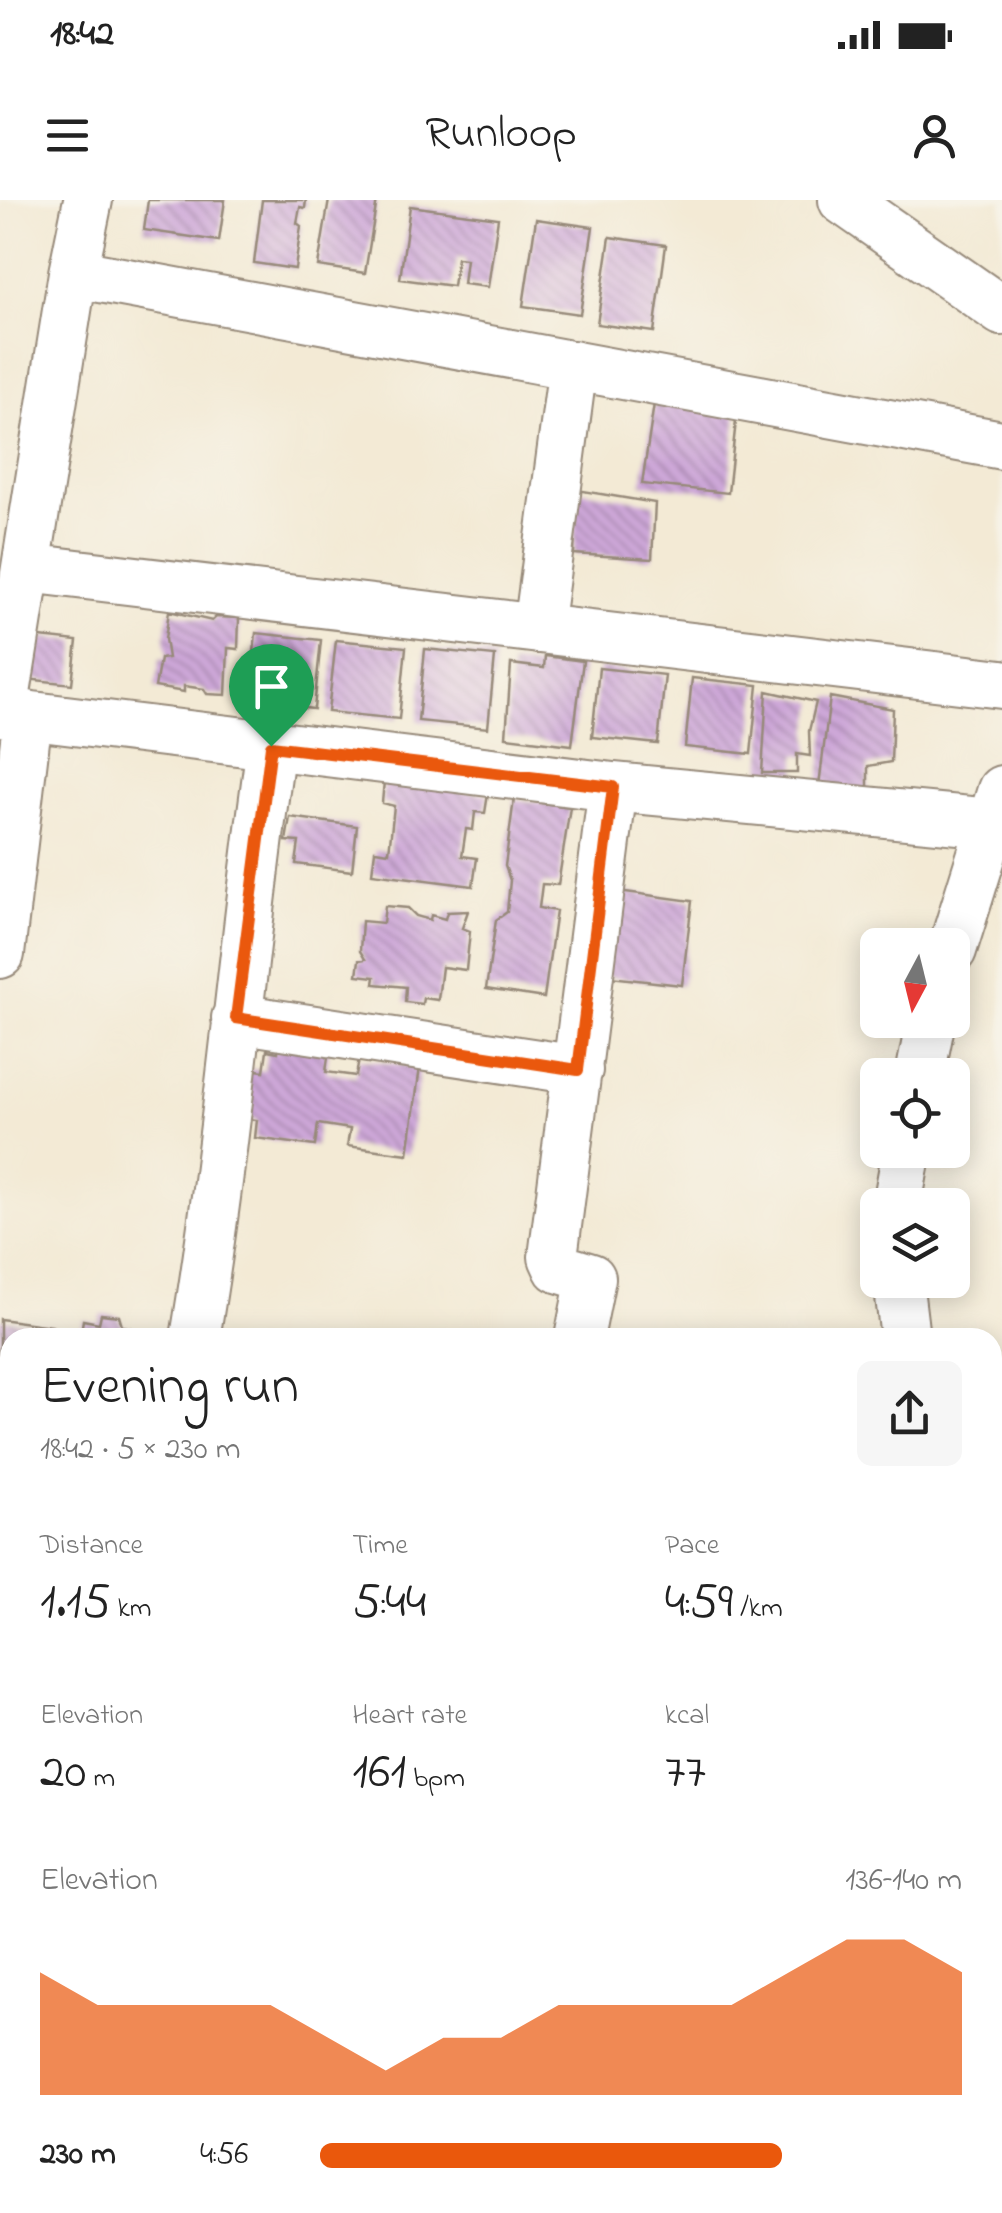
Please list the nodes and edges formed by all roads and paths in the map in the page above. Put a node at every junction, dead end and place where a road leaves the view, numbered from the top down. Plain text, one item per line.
1 (843, 200) edge
2 (77, 206) edge
3 (73, 273) junction
4 (1002, 311) edge
5 (573, 366) junction
6 (1002, 446) edge
7 (26, 568) junction
8 (538, 629) junction
9 (1002, 684) edge
10 (10, 713) edge
11 (271, 746) junction
12 (613, 787) junction
13 (996, 806) edge
14 (959, 928) edge
15 (0, 954) edge
16 (236, 1018) junction
17 (578, 1070) junction
18 (900, 1298) edge
19 (197, 1328) edge
20 (581, 1328) edge
21 (905, 1328) edge

1 - 4 street
2 - 3 street
3 - 5 street
3 - 7 street
5 - 6 street
5 - 8 street
7 - 8 street
7 - 10 street
8 - 9 street
10 - 11 street
10 - 15 street
11 - 12 street
11 - 16 street
12 - 13 street
12 - 17 street
13 - 14 street
16 - 17 street
16 - 19 street
17 - 20 street
18 - 21 street

